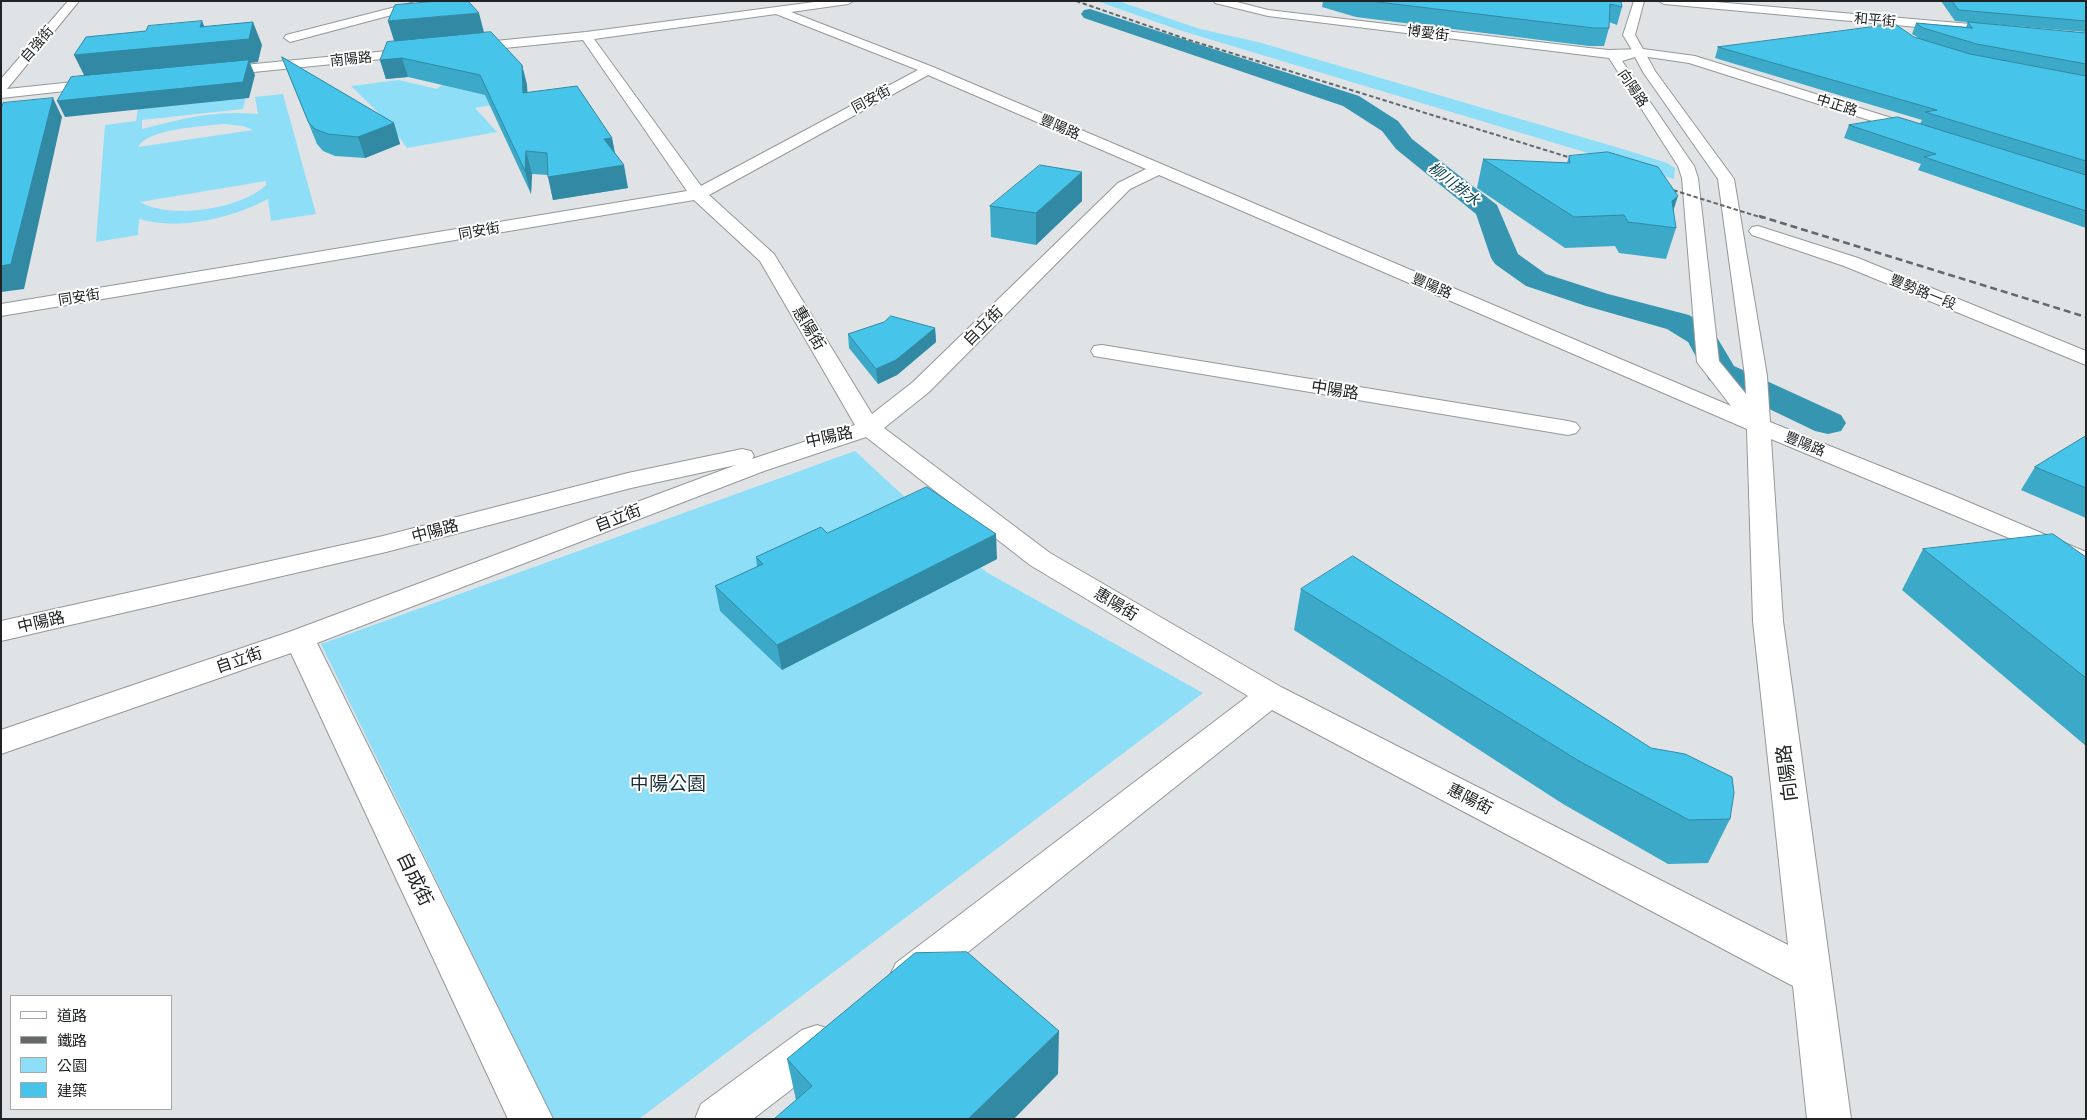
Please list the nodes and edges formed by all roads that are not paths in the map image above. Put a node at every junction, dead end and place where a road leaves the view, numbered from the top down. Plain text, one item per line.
1 (74, 1) edge
2 (386, 1) edge
3 (433, 1) edge
4 (848, 1) edge
5 (1218, 1) edge
6 (1639, 1) edge
7 (1664, 1) edge
8 (414, 6) junction
9 (1317, 6) dead end
10 (1876, 8) dead end
11 (1932, 10) dead end
12 (778, 11) junction
13 (1298, 17) junction
14 (1881, 21) junction
15 (1941, 26) junction
16 (2019, 32) edge
17 (1900, 35) edge
18 (586, 36) junction
19 (290, 38) dead end
20 (1952, 38) edge
21 (450, 49) edge
22 (430, 51) edge
23 (1639, 52) junction
24 (928, 70) junction
25 (205, 73) edge
26 (117, 82) edge
27 (1, 88) edge
28 (1, 94) edge
29 (1934, 136) edge
30 (1158, 169) junction
31 (698, 194) junction
32 (1758, 230) dead end
33 (1, 310) edge
34 (1102, 351) dead end
35 (2086, 359) edge
36 (1759, 426) junction
37 (869, 428) junction
38 (1568, 428) dead end
39 (2086, 562) edge
40 (1, 631) edge
41 (300, 639) junction
42 (1270, 696) junction
43 (1, 742) edge
44 (1811, 976) junction
45 (883, 995) edge
46 (844, 1024) edge
47 (531, 1119) edge
48 (717, 1119) edge
49 (1829, 1119) edge

1 - 27 street, 自強街
2 - 8 street
3 - 8 street
4 - 12 street
5 - 13 street, 博愛街
6 - 23 street
7 - 14 street, 和平街
8 - 19 street
9 - 13 street
10 - 14 street
11 - 15 street
12 - 18 street
12 - 24 street, 豐陽路
13 - 23 street, 博愛街
14 - 15 street, 和平街
14 - 17 street
15 - 16 street, 和平街
15 - 20 street
18 - 21 street
18 - 31 street, 惠陽街
22 - 25 street, 南陽路
23 - 29 street, 中正路
23 - 36 street, 向陽路
23 - 36 street, 向陽路
24 - 30 street, 豐陽路
24 - 31 street, 同安街
26 - 28 street
30 - 36 street, 豐陽路
30 - 37 street, 自立街
31 - 33 street, 同安街
31 - 37 street, 惠陽街
32 - 35 street, 豐勢路一段
34 - 38 street, 中陽路
36 - 39 street, 豐陽路
36 - 44 street, 向陽路
37 - 40 street, 中陽路
37 - 41 street, 自立街
37 - 42 street, 惠陽街
41 - 43 street, 自立街
41 - 47 street, 自成街
42 - 44 street, 惠陽街
42 - 45 street
44 - 49 street, 向陽路
46 - 48 street

